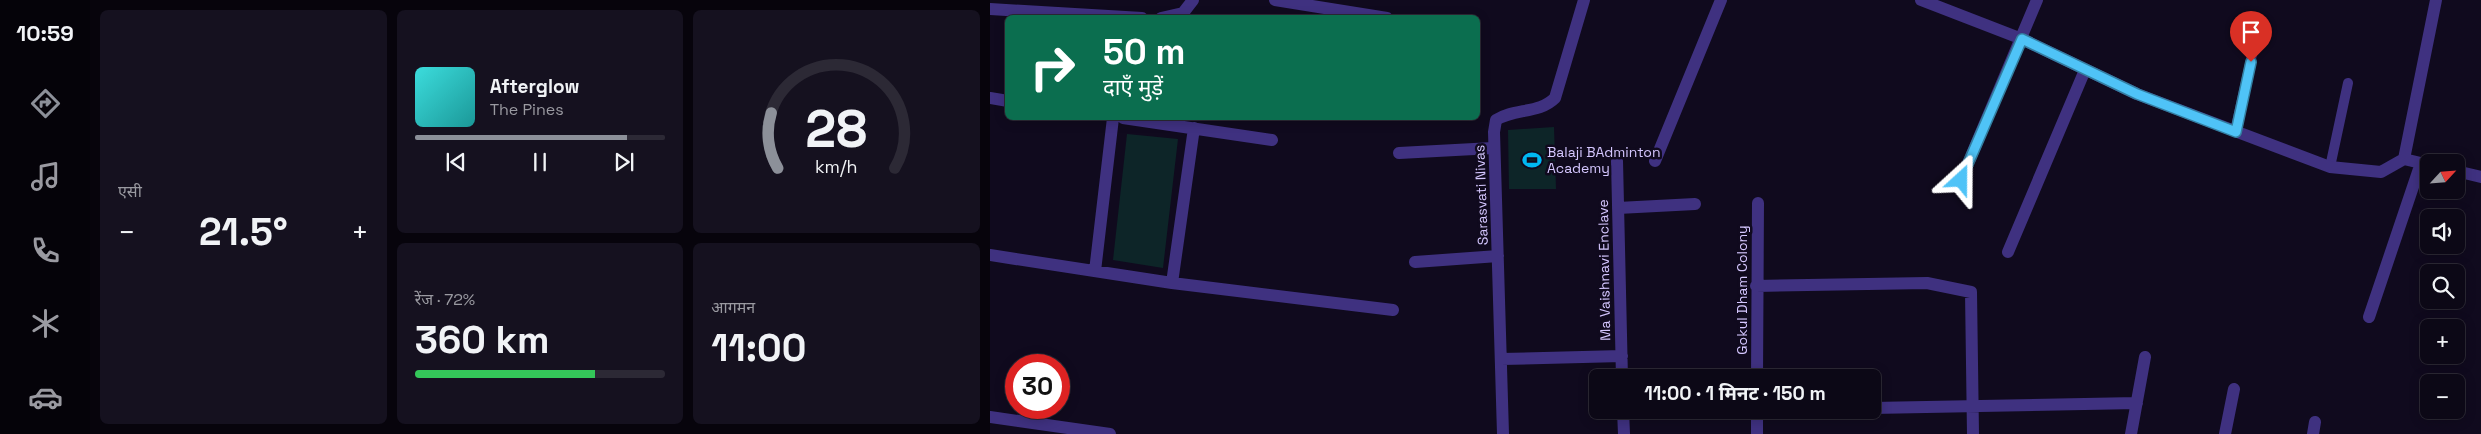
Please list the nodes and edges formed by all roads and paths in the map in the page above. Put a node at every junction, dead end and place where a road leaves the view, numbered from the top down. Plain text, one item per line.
1 (1193, 0) edge
2 (1275, 0) edge
3 (1584, 0) edge
4 (1720, 0) edge
5 (1920, 0) edge
6 (2038, 0) edge
7 (2436, 0) edge
8 (990, 9) edge
9 (1091, 15) edge
10 (1174, 15) edge
11 (1368, 15) edge
12 (2258, 28) dead end
13 (2022, 39) junction
14 (2084, 70) junction
15 (2348, 83) dead end
16 (990, 98) edge
17 (1005, 100) edge
18 (1113, 120) edge
19 (1138, 120) edge
20 (1194, 128) junction
21 (2236, 132) junction
22 (1272, 140) dead end
23 (1493, 148) junction
24 (1399, 153) dead end
25 (2404, 159) junction
26 (1617, 161) dead end
27 (1655, 161) dead end
28 (2420, 163) edge
29 (2330, 167) junction
30 (2465, 173) edge
31 (2481, 177) edge
32 (2420, 178) edge
33 (1961, 180) dead end
34 (1758, 202) dead end
35 (1695, 204) dead end
36 (1618, 208) junction
37 (2008, 252) dead end
38 (990, 255) edge
39 (1498, 256) junction
40 (1415, 262) dead end
41 (1095, 271) junction
42 (1172, 283) junction
43 (1756, 286) junction
44 (1393, 310) dead end
45 (2369, 317) dead end
46 (1622, 356) junction
47 (2145, 357) dead end
48 (1501, 359) junction
49 (1622, 369) edge
50 (1757, 369) edge
51 (2234, 388) dead end
52 (2136, 403) junction
53 (1973, 407) junction
54 (1881, 408) edge
55 (990, 417) edge
56 (1623, 419) edge
57 (1757, 419) edge
58 (1110, 434) edge
59 (1503, 434) edge
60 (1624, 434) edge
61 (1757, 434) edge
62 (1973, 434) edge
63 (2131, 434) edge
64 (2225, 434) edge

1 - 10 street
2 - 11 street
3 - 23 street, Sarasvati Nivas
4 - 27 street
5 - 13 street
6 - 13 street
7 - 25 street
8 - 9 street
12 - 21 lane
13 - 14 street
13 - 33 street
14 - 21 street
14 - 37 street
15 - 29 lane
16 - 17 street
18 - 41 street
19 - 20 street
20 - 22 street
20 - 42 street
21 - 29 street
23 - 24 street
23 - 39 street, Sarasvati Nivas
25 - 28 street
25 - 29 street
26 - 36 street, Ma Vaishnavi Enclave
30 - 31 street
32 - 45 street
34 - 43 street, Gokul Dham Colony
35 - 36 street
36 - 46 street, Ma Vaishnavi Enclave
38 - 41 street
39 - 40 street
39 - 48 street, Sarasvati Nivas
41 - 42 street
42 - 44 street
43 - 50 street, Gokul Dham Colony
43 - 53 street
46 - 48 street
46 - 49 street, Ma Vaishnavi Enclave
47 - 52 street
48 - 59 street, Sarasvati Nivas
51 - 64 street
52 - 53 street
52 - 63 street
53 - 54 street
53 - 62 street
55 - 58 street
56 - 60 street
57 - 61 street

